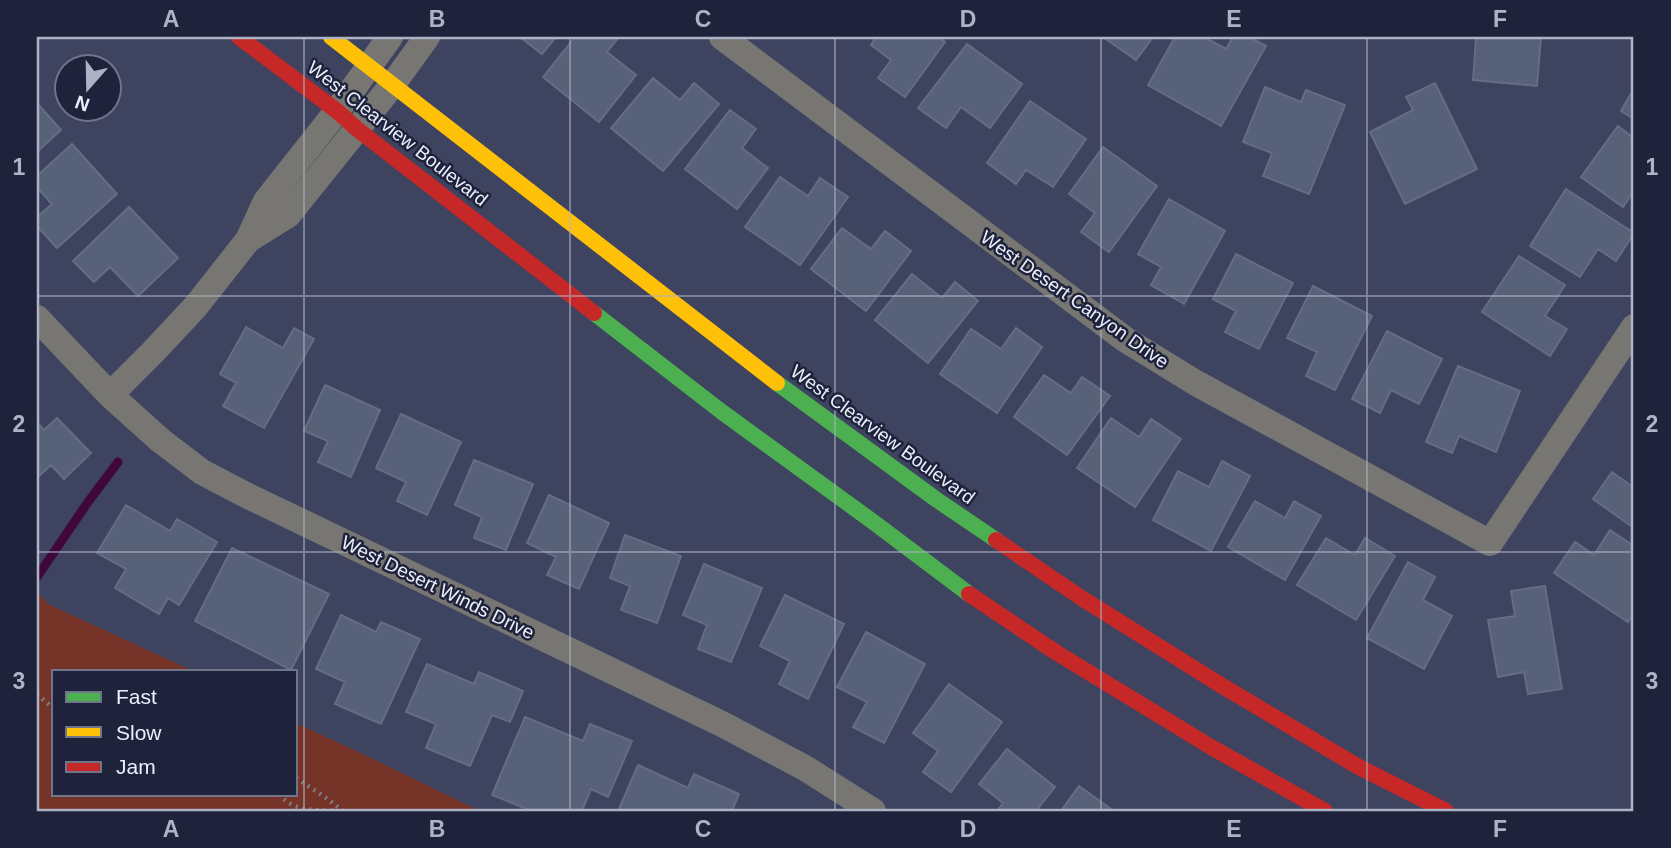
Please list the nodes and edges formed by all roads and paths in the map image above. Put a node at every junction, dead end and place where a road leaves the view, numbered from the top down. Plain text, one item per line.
1 (239, 37) edge
2 (331, 37) edge
3 (390, 37) edge
4 (427, 37) edge
5 (722, 37) edge
6 (369, 66) junction
7 (393, 84) junction
8 (337, 111) junction
9 (357, 129) junction
10 (248, 240) junction
11 (37, 318) edge
12 (1634, 327) edge
13 (110, 395) junction
14 (37, 694) edge
15 (52, 707) edge
16 (298, 779) edge
17 (281, 796) edge
18 (336, 811) edge
19 (343, 811) edge
20 (873, 811) edge
21 (1325, 811) edge
22 (1446, 811) edge

1 - 8 street, West Clearview Boulevard
2 - 6 street, West Clearview Boulevard
3 - 6 street
4 - 7 street
5 - 12 street, West Desert Canyon Drive
6 - 7 street, West Clearview Boulevard
6 - 8 street
7 - 9 street
7 - 22 street, West Clearview Boulevard
8 - 9 street, West Clearview Boulevard
8 - 10 street
9 - 10 street
9 - 21 street, West Clearview Boulevard
10 - 13 street
11 - 13 street, West Desert Winds Drive
13 - 20 street, West Desert Winds Drive
14 - 15 path
16 - 19 path
17 - 18 path

